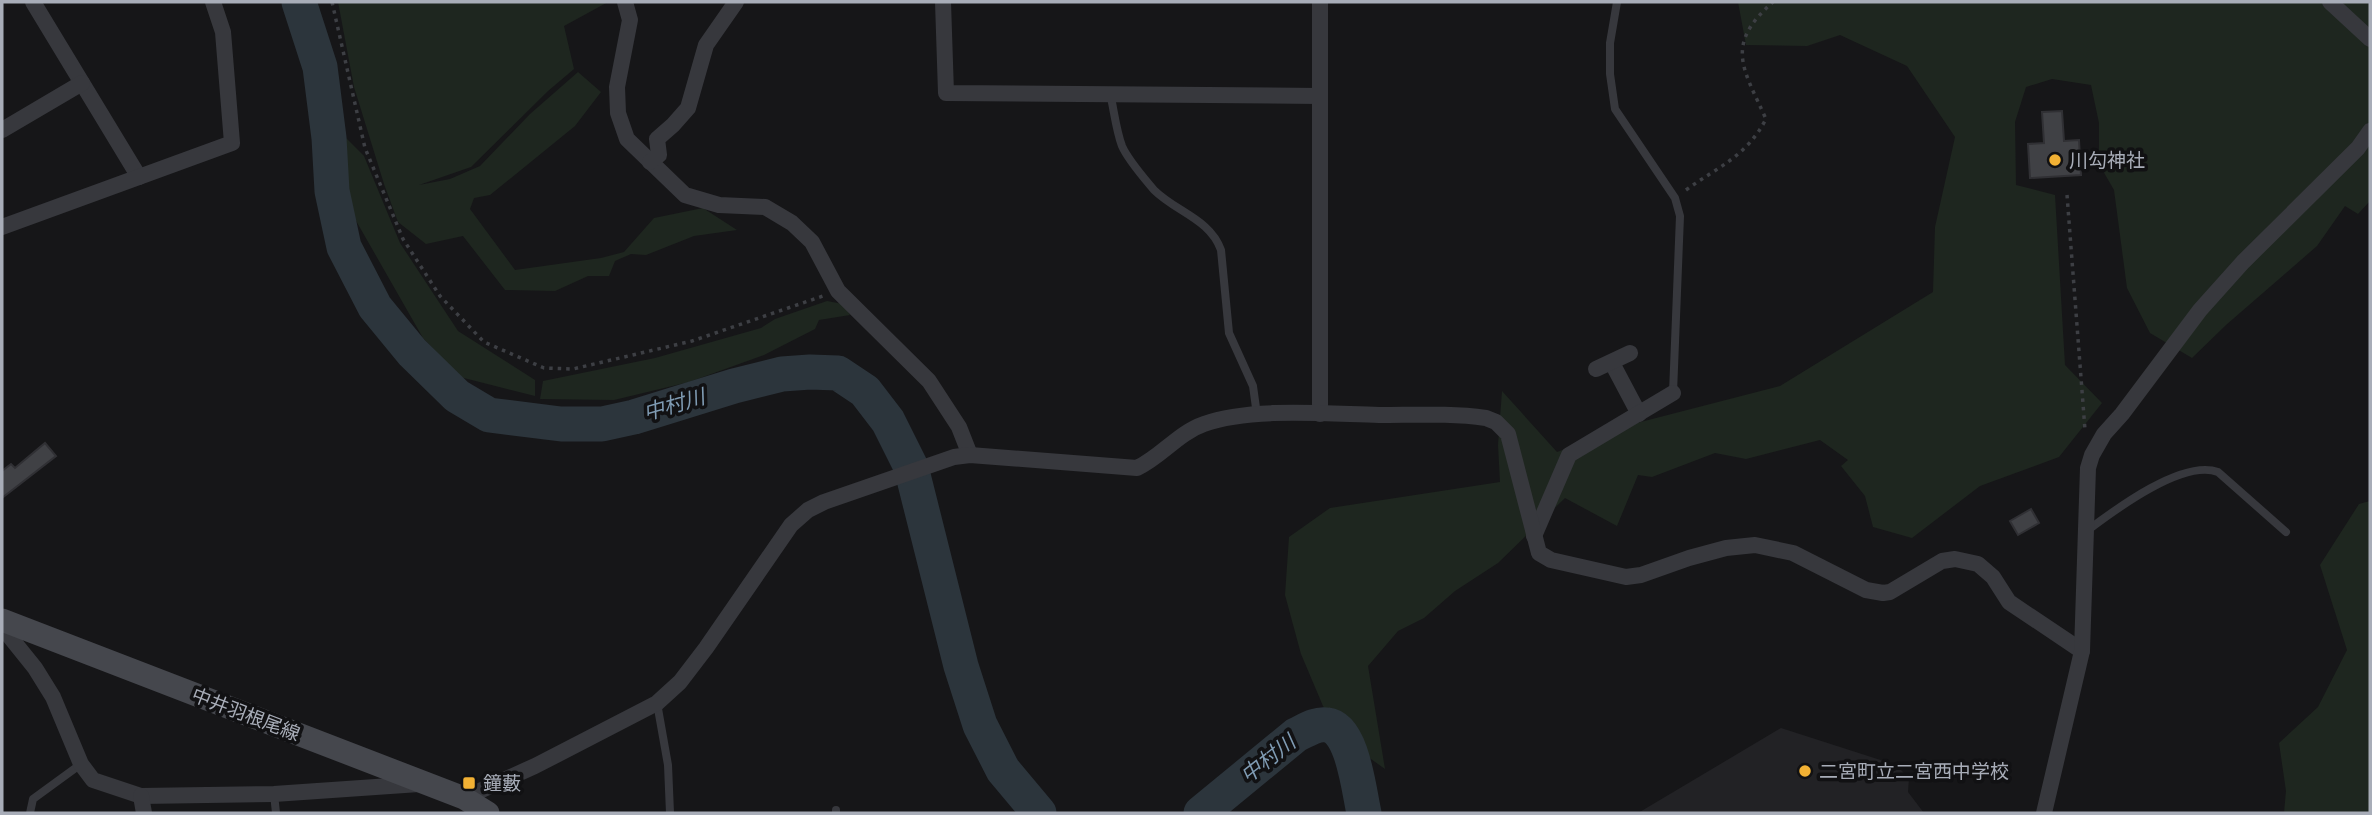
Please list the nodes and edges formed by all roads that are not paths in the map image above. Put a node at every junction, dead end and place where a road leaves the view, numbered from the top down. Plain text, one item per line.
1 (33, 2) edge
2 (213, 2) edge
3 (625, 2) edge
4 (736, 2) edge
5 (943, 2) edge
6 (1320, 2) edge
7 (1617, 2) edge
8 (2330, 2) edge
9 (2370, 39) edge
10 (82, 83) junction
11 (1110, 93) junction
12 (1320, 96) junction
13 (2, 130) edge
14 (2370, 131) edge
15 (650, 162) junction
16 (139, 177) junction
17 (2, 227) edge
18 (1630, 353) dead end
19 (1673, 393) joint
20 (1320, 414) junction
21 (1639, 414) junction
22 (1257, 415) junction
23 (962, 456) junction
24 (2085, 532) junction
25 (2286, 532) dead end
26 (1534, 536) junction
27 (4, 628) edge
28 (2082, 651) junction
29 (657, 703) junction
30 (81, 764) junction
31 (427, 784) junction
32 (274, 794) junction
33 (141, 796) junction
34 (464, 797) junction
35 (30, 813) edge
36 (144, 813) edge
37 (276, 813) edge
38 (488, 813) edge
39 (670, 813) edge
40 (2044, 813) edge

1 - 10 street
2 - 16 street
3 - 15 street
4 - 15 street
5 - 11 street
6 - 12 street
7 - 19 lane
8 - 9 street
10 - 13 street
10 - 16 street
11 - 12 street
11 - 22 lane
12 - 20 street
14 - 24 street
15 - 23 street
16 - 17 street
18 - 21 street
19 - 21 street
20 - 22 street
20 - 26 street
21 - 26 street
22 - 23 street
23 - 29 street
24 - 25 lane
24 - 28 street
26 - 28 street
27 - 30 street
27 - 31 main road, 中井羽根尾線
28 - 40 street
29 - 34 street
29 - 39 lane
30 - 33 street
30 - 35 lane
31 - 32 street
31 - 34 main road, 中井羽根尾線
32 - 33 street
32 - 37 lane
33 - 36 street
34 - 38 main road, 中井羽根尾線

